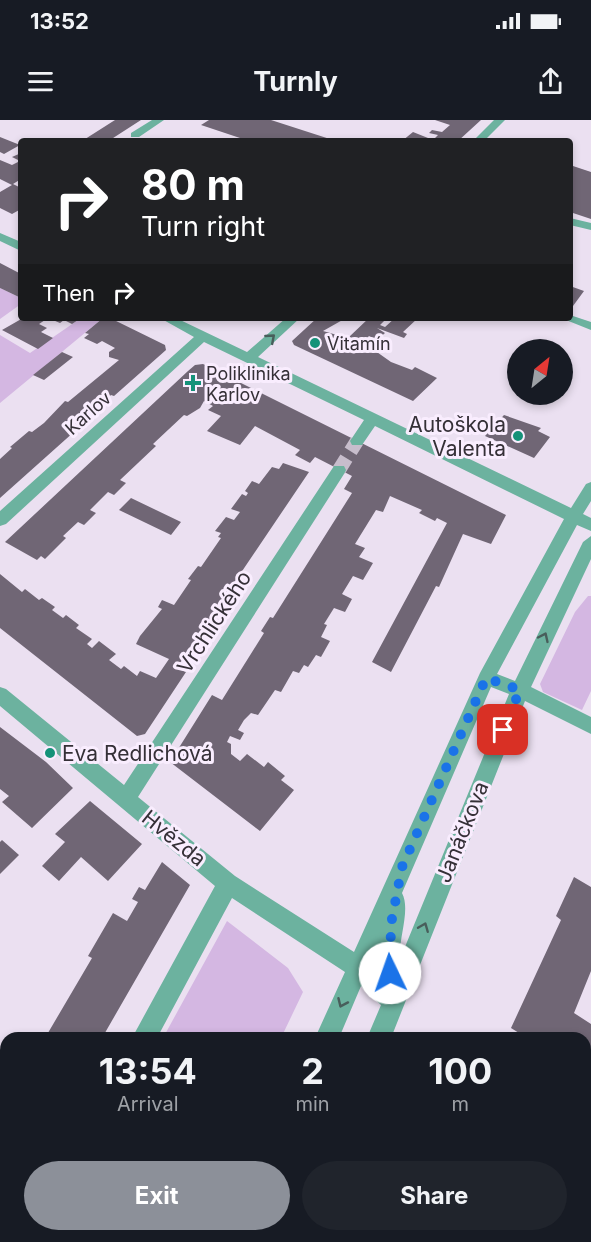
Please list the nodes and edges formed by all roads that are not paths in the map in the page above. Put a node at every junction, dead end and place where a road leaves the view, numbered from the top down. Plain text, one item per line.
1 (159, 120) edge
2 (500, 120) edge
3 (135, 135) dead end
4 (481, 138) edge
5 (573, 222) edge
6 (591, 227) edge
7 (0, 236) edge
8 (18, 245) edge
9 (573, 320) edge
10 (172, 321) edge
11 (291, 321) edge
12 (591, 326) edge
13 (202, 336) junction
14 (249, 358) junction
15 (373, 419) junction
16 (357, 441) tunnel mouth
17 (339, 470) tunnel mouth
18 (591, 488) edge
19 (573, 516) junction
20 (0, 520) edge
21 (591, 525) edge
22 (591, 542) edge
23 (486, 678) junction
24 (520, 690) junction
25 (0, 695) edge
26 (591, 726) edge
27 (126, 799) junction
28 (402, 867) junction
29 (228, 883) junction
30 (358, 968) junction
31 (394, 1001) junction
32 (147, 1032) edge
33 (330, 1032) edge
34 (381, 1032) edge

1 - 3 street
2 - 4 street
5 - 6 street
7 - 8 street
9 - 12 street
10 - 13 street
14 -> 11 street
13 - 14 street
13 - 20 street, Karlov
14 - 15 street
15 - 16 street
15 - 19 street
17 - 27 street, Vrchlického
18 - 19 street, Janáčkova
19 - 21 street
19 - 23 street, Janáčkova
24 -> 22 street, Janáčkova
23 - 24 street
23 - 28 street, Janáčkova
24 - 26 street
31 -> 24 street, Janáčkova
25 - 27 street, Hvězda
27 - 29 street, Hvězda
28 - 30 street, Janáčkova
28 - 31 street, Janáčkova
29 - 30 street, Hvězda
29 - 32 street
30 - 31 street, Hvězda
30 -> 33 street, Janáčkova
31 - 34 street

